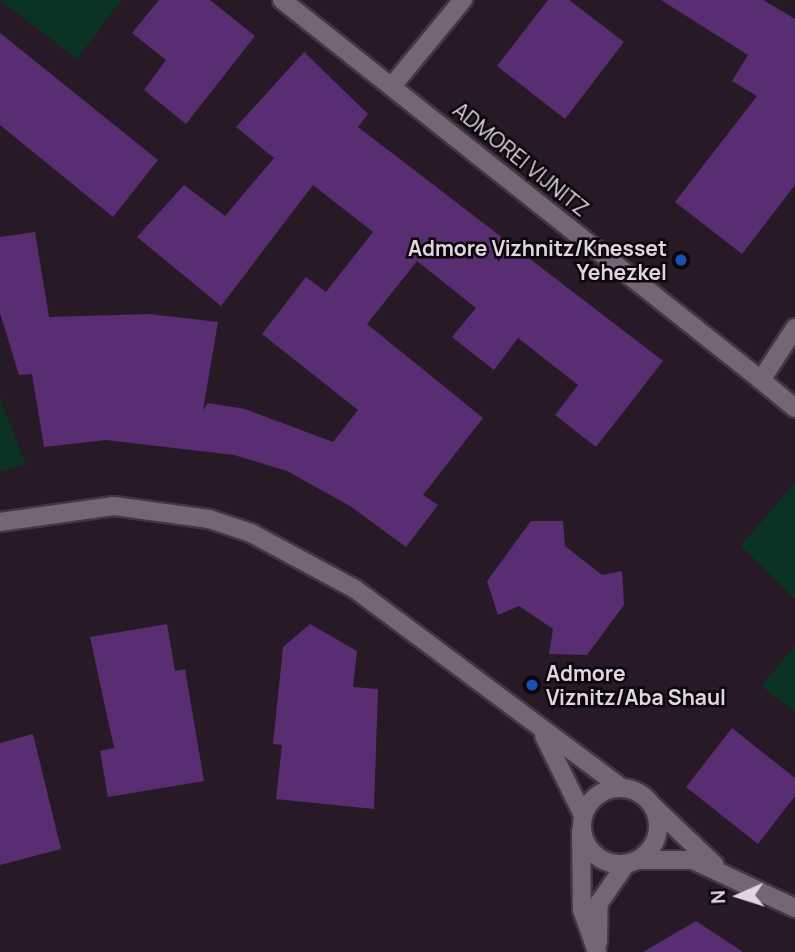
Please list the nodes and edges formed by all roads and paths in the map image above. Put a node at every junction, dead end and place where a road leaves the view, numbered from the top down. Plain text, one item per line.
1 (282, 0) edge
2 (463, 0) edge
3 (392, 86) junction
4 (795, 328) edge
5 (761, 380) junction
6 (795, 408) edge
7 (0, 522) edge
8 (539, 727) junction
9 (621, 787) junction
10 (652, 805) junction
11 (582, 821) junction
12 (632, 862) junction
13 (723, 873) junction
14 (795, 908) edge
15 (598, 952) edge

1 - 3 street, ADMOREI VIJNITZ
2 - 3 street
3 - 5 street, ADMOREI VIJNITZ
4 - 5 street
5 - 6 street, ADMOREI VIJNITZ
7 - 8 street
8 - 9 street
8 - 11 street
9 - 10 street
9 - 11 street
10 - 12 street
10 - 13 street
11 - 12 street
11 - 15 street
12 - 13 street
12 - 15 street
13 - 14 street

